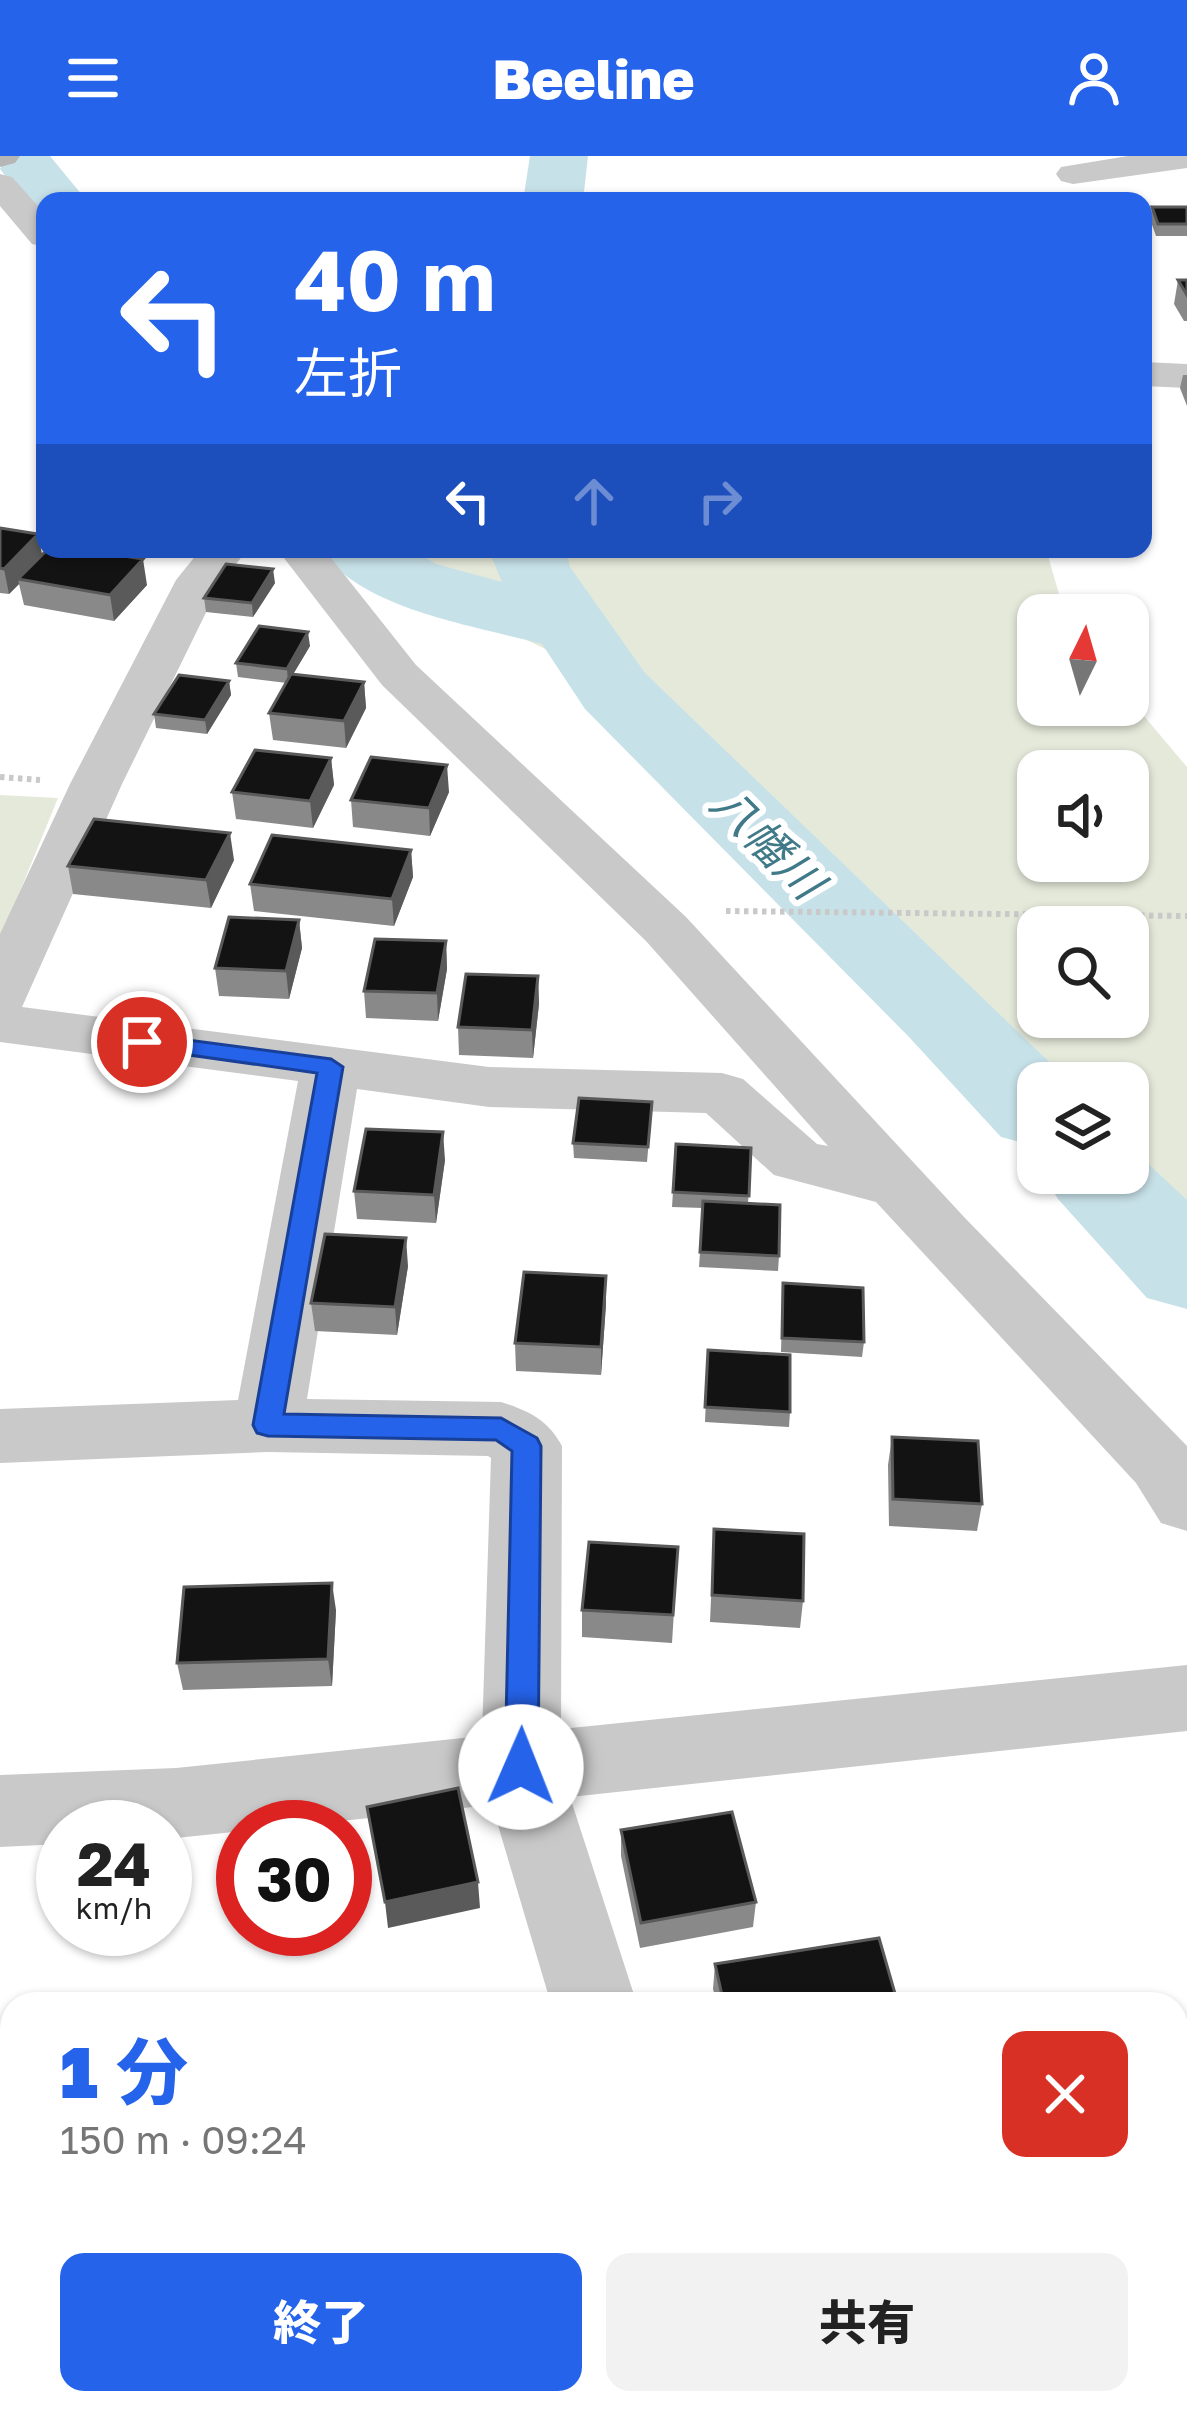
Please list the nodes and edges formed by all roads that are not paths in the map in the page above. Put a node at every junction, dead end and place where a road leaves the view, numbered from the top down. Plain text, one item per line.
1 (1187, 158) edge
2 (1074, 177) edge
3 (20, 196) edge
4 (36, 222) edge
5 (1152, 374) edge
6 (1187, 376) edge
7 (217, 558) edge
8 (307, 558) edge
9 (0, 996) edge
10 (0, 1023) edge
11 (331, 1067) junction
12 (897, 1185) junction
13 (268, 1425) junction
14 (0, 1436) edge
15 (1187, 1503) edge
16 (1187, 1698) edge
17 (521, 1767) junction
18 (0, 1811) edge
19 (590, 1992) edge

1 - 2 street
3 - 4 street
5 - 6 street
7 - 9 street
8 - 12 street
10 - 11 street
11 - 12 street
11 - 13 street
12 - 15 street
13 - 14 street
13 - 17 street
16 - 17 street
17 - 18 street
17 - 19 street

